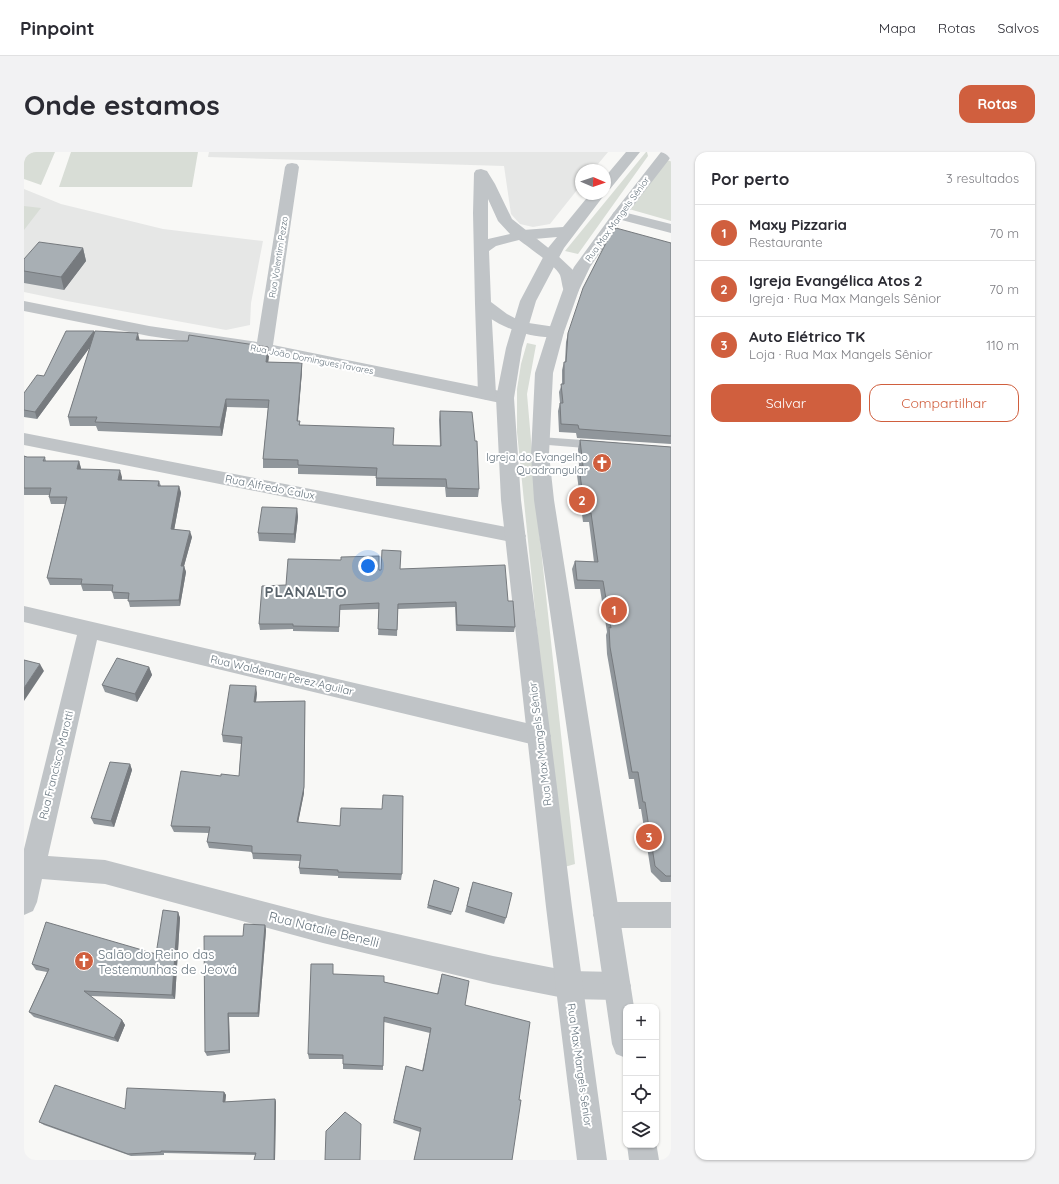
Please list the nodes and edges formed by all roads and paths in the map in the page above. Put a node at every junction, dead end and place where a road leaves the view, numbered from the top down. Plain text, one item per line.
1 (633, 152) edge
2 (668, 152) edge
3 (292, 166) dead end
4 (611, 179) edge
5 (593, 200) edge
6 (619, 215) junction
7 (671, 229) edge
8 (568, 231) junction
9 (523, 235) junction
10 (481, 250) junction
11 (552, 257) junction
12 (571, 290) junction
13 (483, 304) junction
14 (24, 306) edge
15 (520, 328) junction
16 (556, 332) junction
17 (264, 348) junction
18 (496, 396) junction
19 (24, 439) edge
20 (540, 441) junction
21 (610, 446) edge
22 (516, 536) junction
23 (24, 614) edge
24 (89, 629) junction
25 (539, 736) junction
26 (28, 866) edge
27 (24, 902) edge
28 (606, 915) junction
29 (671, 915) edge
30 (569, 985) junction
31 (617, 986) junction
32 (625, 1040) edge
33 (642, 1148) edge
34 (592, 1160) edge
35 (644, 1160) edge

1 - 4 street
2 - 6 street, Rua Max Mangels Sênior
3 - 17 street, Rua Valentim Pezzo
5 - 8 street, Rua Max Mangels Sênior
6 - 7 street
6 - 12 street, Rua Max Mangels Sênior
8 - 9 street
8 - 11 street, Rua Max Mangels Sênior
9 - 10 street
9 - 10 street
9 - 11 street
10 - 13 street
11 - 12 street
11 - 15 street, Rua Max Mangels Sênior
12 - 16 street, Rua Max Mangels Sênior
13 - 15 street
13 - 18 street
14 - 17 street, Rua João Domingues Tavares
15 - 16 street
15 - 18 street, Rua Max Mangels Sênior
16 - 20 street, Rua Max Mangels Sênior
17 - 18 street, Rua João Domingues Tavares
18 - 22 street, Rua Max Mangels Sênior
19 - 22 street, Rua Alfredo Calux
20 - 21 lane
20 - 28 street
22 - 25 street, Rua Max Mangels Sênior
23 - 24 street, Rua Waldemar Perez Aguilar
24 - 25 street, Rua Waldemar Perez Aguilar
24 - 26 street, Rua Francisco Marotti
25 - 30 street, Rua Max Mangels Sênior
26 - 27 street, Rua Francisco Marotti
26 - 30 street, Rua Natalie Benelli
28 - 29 street
28 - 31 street
30 - 31 street, Rua Natalie Benelli
30 - 34 street, Rua Max Mangels Sênior
31 - 32 street
33 - 35 street

